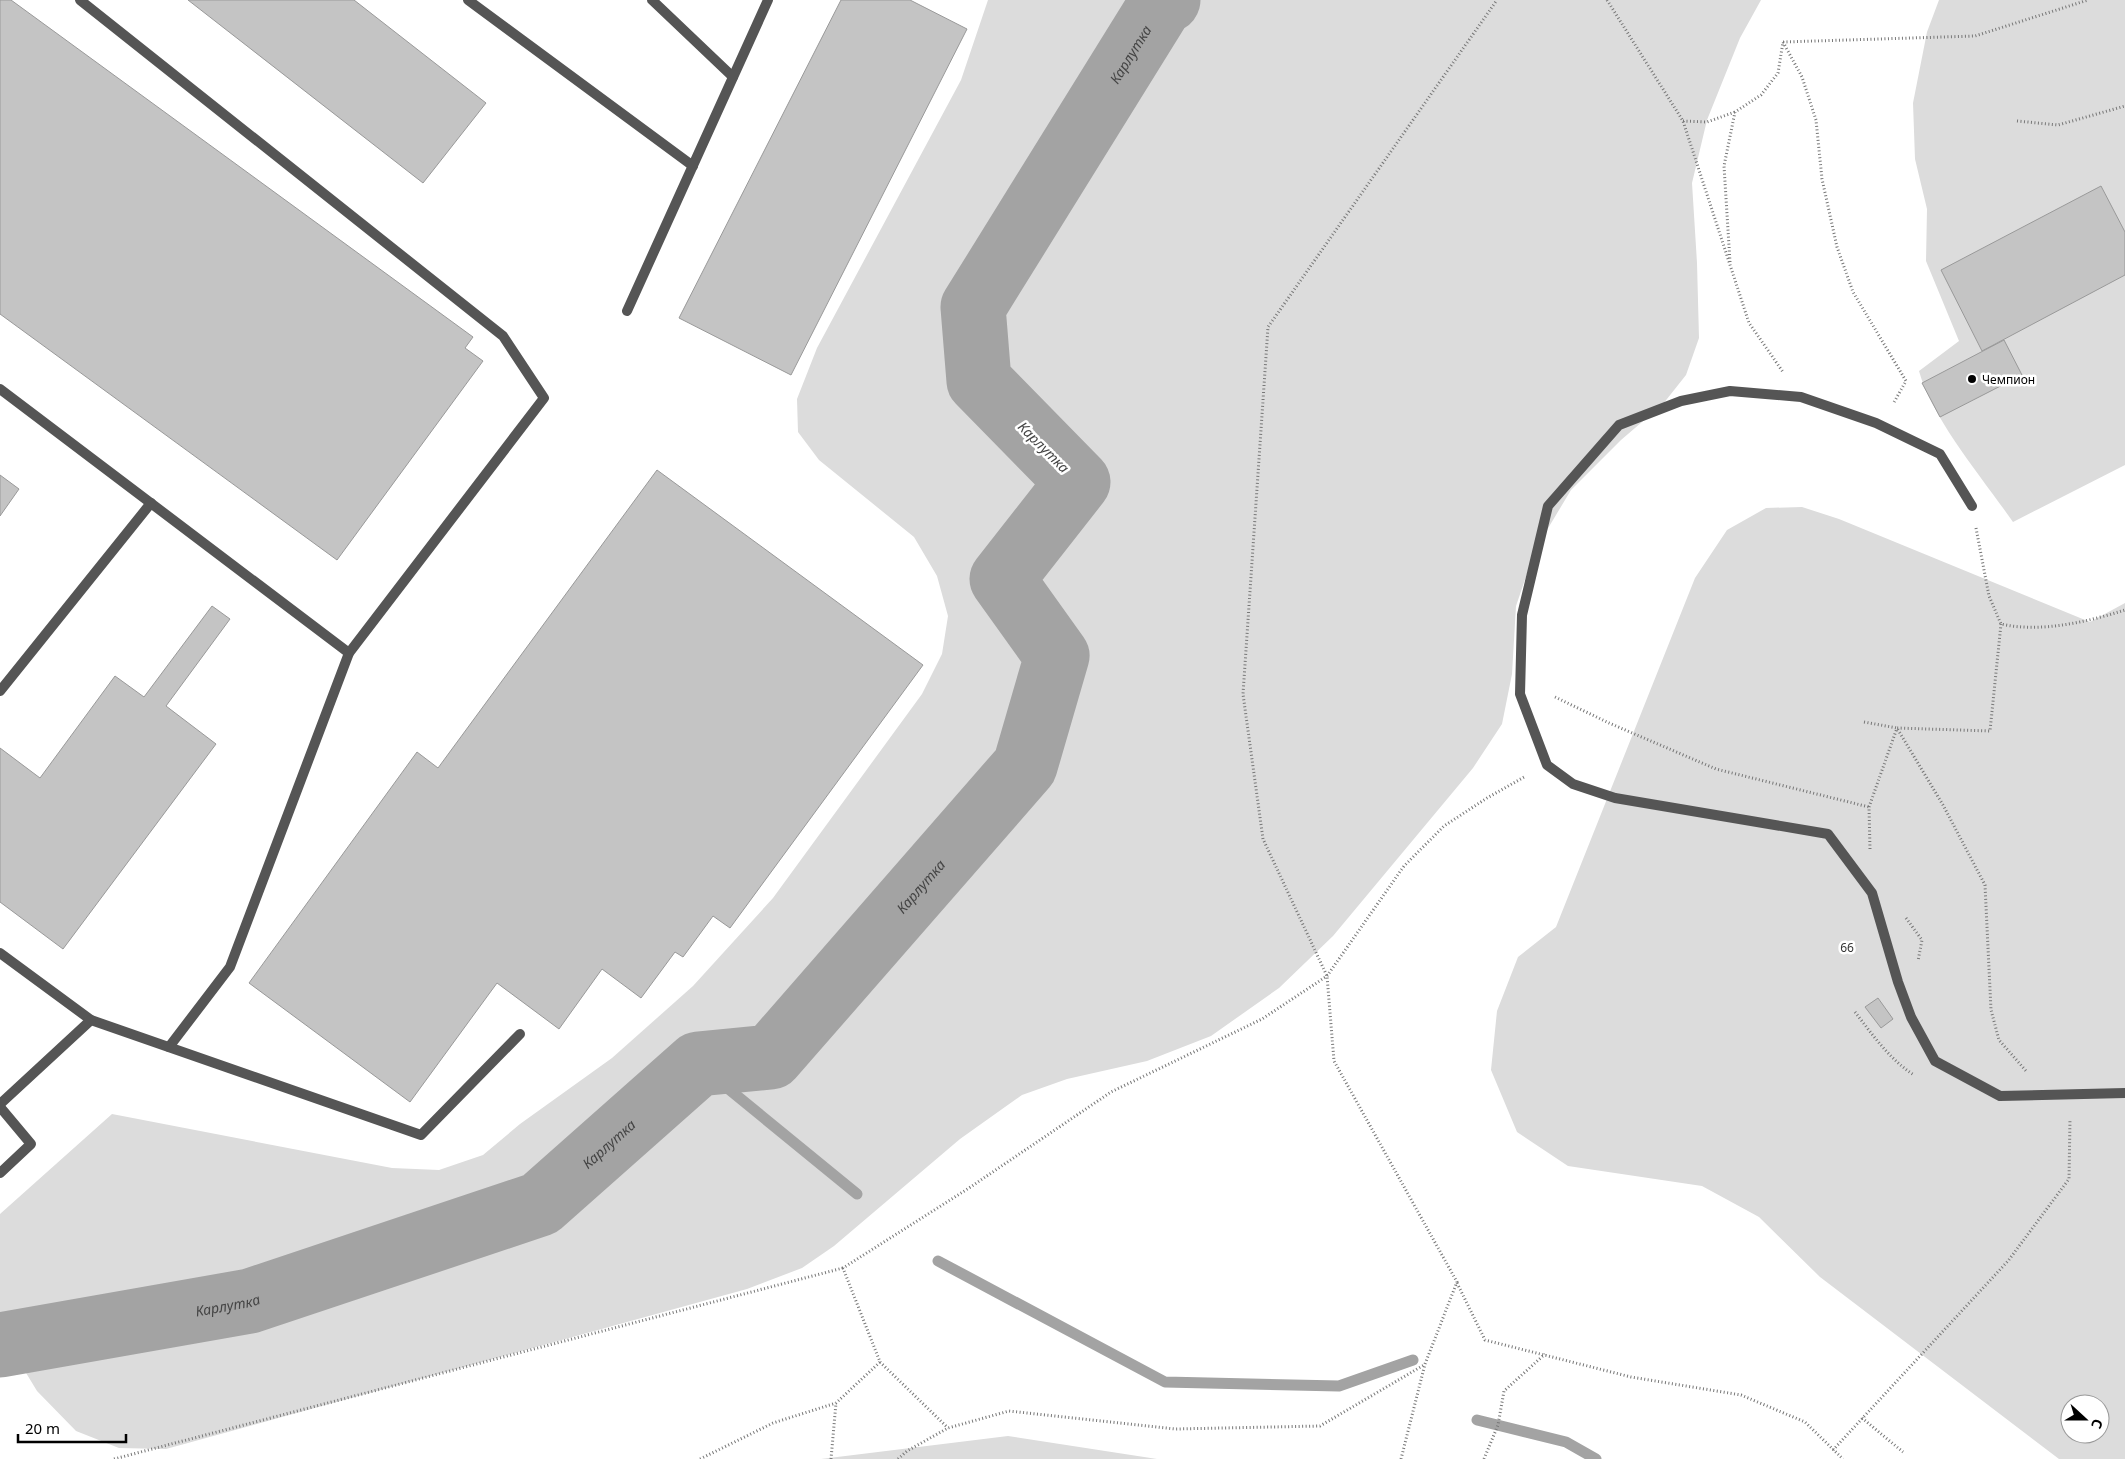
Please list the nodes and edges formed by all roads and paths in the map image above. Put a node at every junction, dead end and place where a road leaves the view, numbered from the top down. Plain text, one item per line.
1 (80, 0) edge
2 (468, 0) edge
3 (652, 0) edge
4 (768, 0) edge
5 (1498, 0) edge
6 (1607, 0) edge
7 (2088, 0) edge
8 (1783, 42) junction
9 (733, 77) junction
10 (2125, 106) edge
11 (1735, 112) junction
12 (2017, 121) dead end
13 (1682, 122) junction
14 (693, 166) junction
15 (1731, 267) junction
16 (627, 311) dead end
17 (0, 389) edge
18 (1801, 397) junction
19 (1882, 426) junction
20 (151, 503) junction
21 (1972, 506) joint
22 (2125, 610) edge
23 (2000, 624) junction
24 (350, 653) junction
25 (0, 691) edge
26 (1555, 697) dead end
27 (1864, 722) dead end
28 (1896, 728) junction
29 (1546, 765) junction
30 (0, 953) edge
31 (1327, 976) junction
32 (91, 1020) junction
33 (520, 1034) dead end
34 (169, 1047) junction
35 (2125, 1093) edge
36 (2048, 1095) junction
37 (0, 1106) edge
38 (2070, 1119) dead end
39 (0, 1173) edge
40 (843, 1268) junction
41 (1457, 1282) junction
42 (1545, 1354) junction
43 (880, 1362) junction
44 (1425, 1364) junction
45 (836, 1403) junction
46 (1862, 1418) junction
47 (948, 1428) junction
48 (1833, 1450) junction
49 (1903, 1452) dead end
50 (114, 1459) edge
51 (700, 1459) edge
52 (832, 1459) edge
53 (898, 1459) edge
54 (1401, 1459) edge
55 (1484, 1459) edge
56 (1843, 1459) edge

1 - 24 lane
2 - 14 lane
3 - 9 lane
4 - 9 lane
5 - 31 path
6 - 13 path
7 - 8 path
8 - 11 path
8 - 19 path
9 - 14 lane
10 - 12 path
11 - 13 path
11 - 15 path
13 - 15 path
14 - 16 lane
15 - 18 path
17 - 20 lane
18 - 19 lane
18 - 29 lane
19 - 21 lane
20 - 24 lane
20 - 25 lane
21 - 23 path
22 - 23 path
23 - 28 path
24 - 34 lane
26 - 28 path
27 - 28 path
28 - 36 path
29 - 31 path
29 - 36 lane
30 - 32 lane
31 - 40 path
31 - 41 path
32 - 34 lane
32 - 37 lane
33 - 34 lane
35 - 36 lane
37 - 39 lane
38 - 46 path
40 - 43 path
40 - 50 path
41 - 42 path
41 - 44 path
42 - 48 path
42 - 55 path
43 - 45 path
43 - 47 path
44 - 47 path
44 - 54 path
45 - 51 path
45 - 52 path
46 - 48 path
46 - 49 path
47 - 53 path
48 - 56 path

